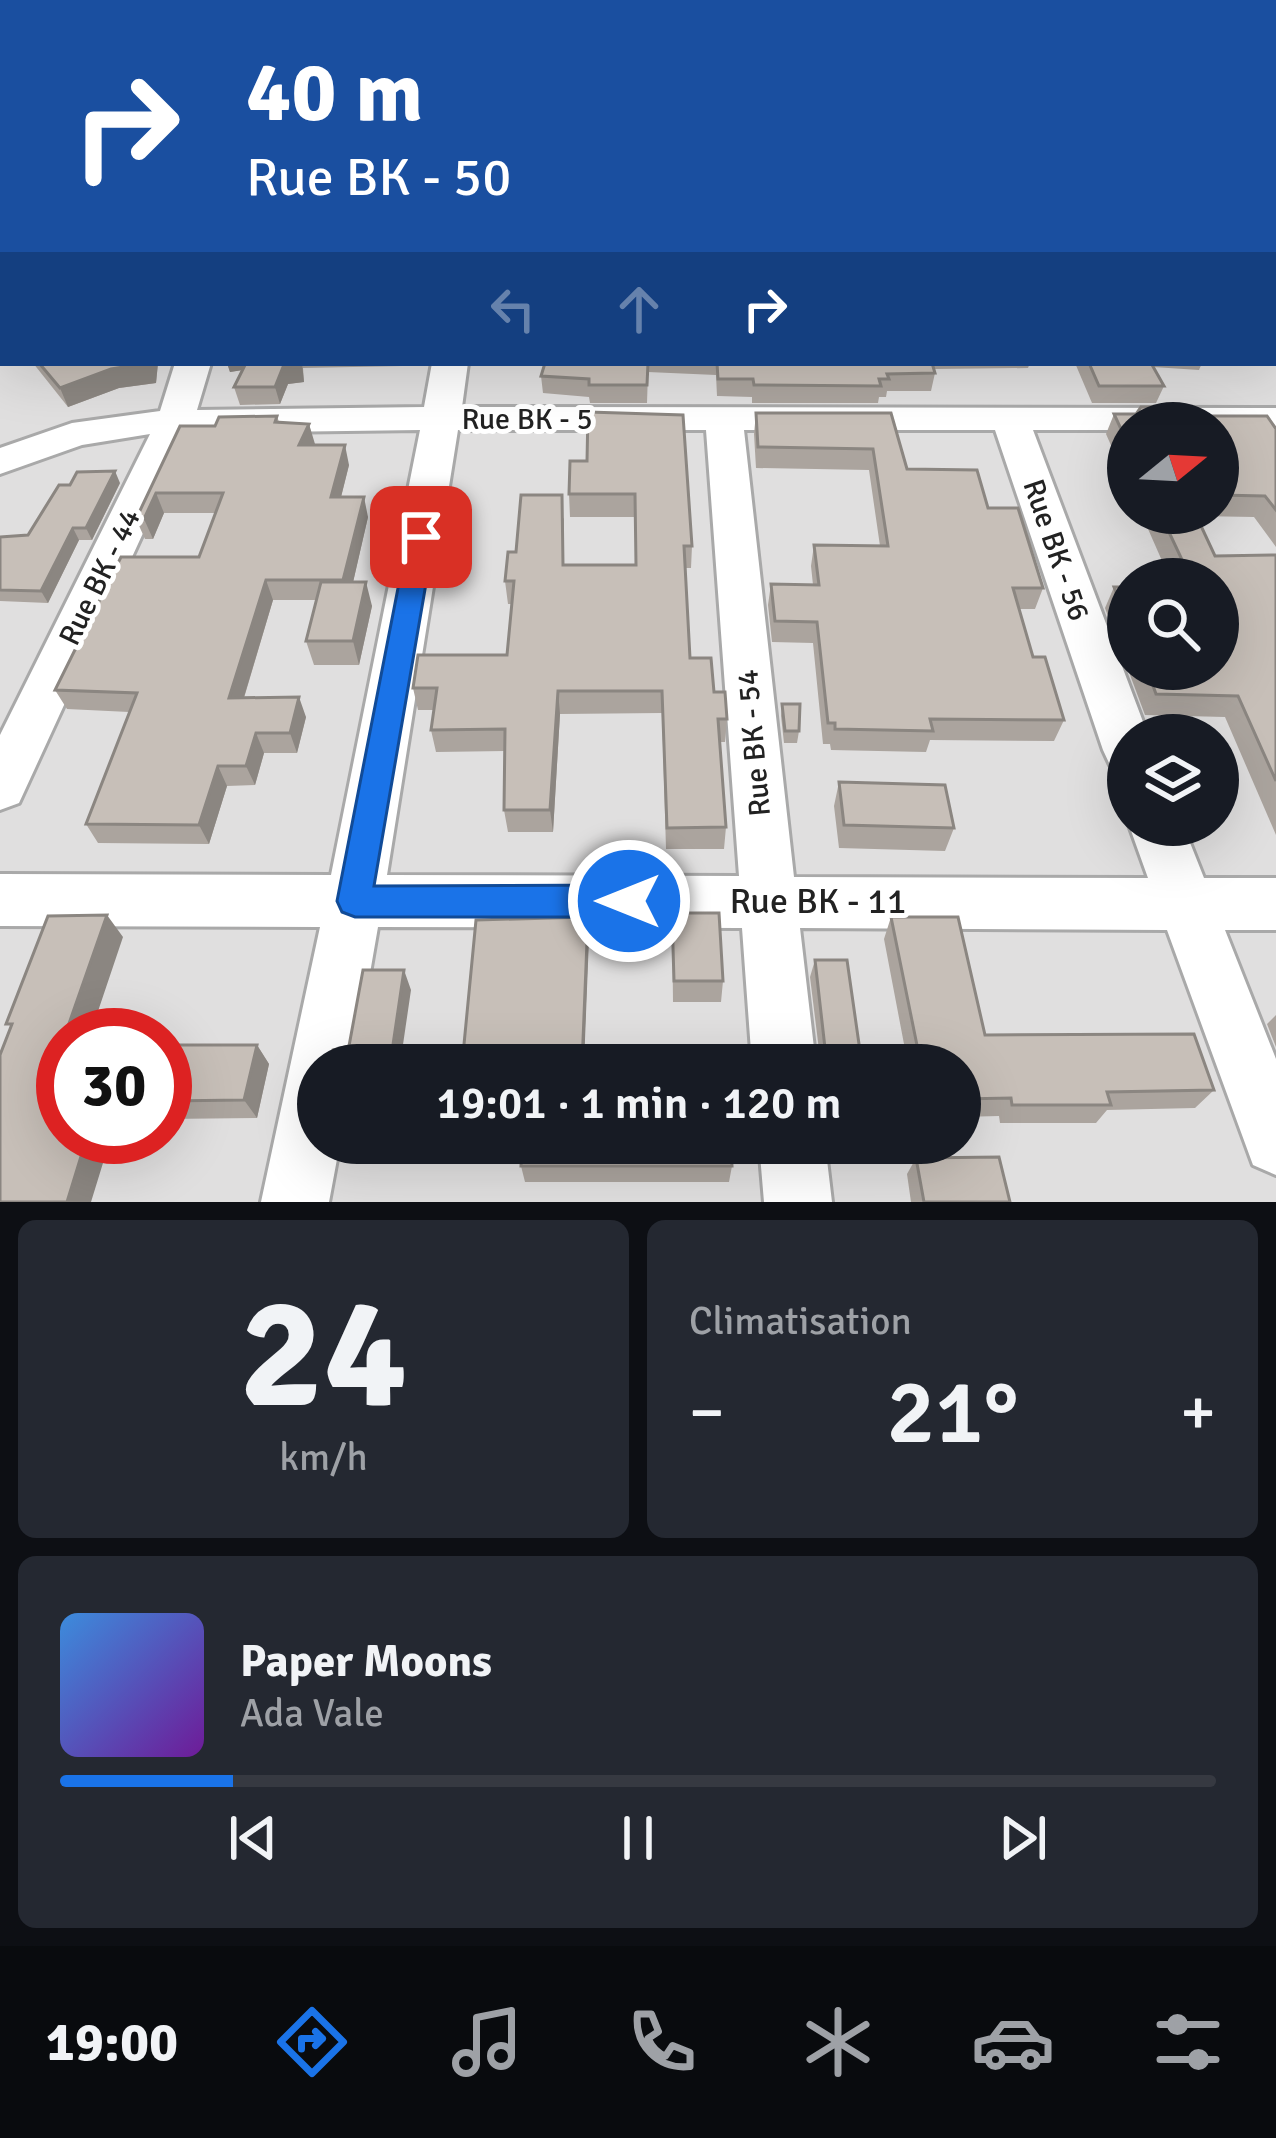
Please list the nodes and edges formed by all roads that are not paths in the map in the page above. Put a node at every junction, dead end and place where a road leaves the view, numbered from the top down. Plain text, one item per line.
1 (192, 366) edge
2 (449, 366) edge
3 (439, 418) junction
4 (1010, 418) junction
5 (1276, 419) edge
6 (724, 420) junction
7 (175, 422) junction
8 (0, 462) edge
9 (1115, 714) edge
10 (0, 788) edge
11 (1164, 846) edge
12 (0, 900) edge
13 (355, 901) junction
14 (767, 901) junction
15 (1184, 902) junction
16 (1276, 904) edge
17 (326, 1044) edge
18 (782, 1044) edge
19 (1276, 1142) edge
20 (303, 1164) edge
21 (794, 1164) edge
22 (295, 1202) edge
23 (798, 1202) edge

1 - 7 street, Rue BK - 44
2 - 3 street
3 - 6 street, Rue BK - 5
3 - 7 street, Rue BK - 5
3 - 13 street
4 - 5 street, Rue BK - 5
4 - 6 street, Rue BK - 5
4 - 9 street, Rue BK - 56
6 - 14 street, Rue BK - 54
7 - 8 street, Rue BK - 5
7 - 10 street, Rue BK - 44
11 - 15 street
12 - 13 street, Rue BK - 11
13 - 14 street, Rue BK - 11
13 - 17 street
14 - 15 street, Rue BK - 11
14 - 18 street, Rue BK - 54
15 - 16 street, Rue BK - 11
15 - 19 street
20 - 22 street
21 - 23 street

